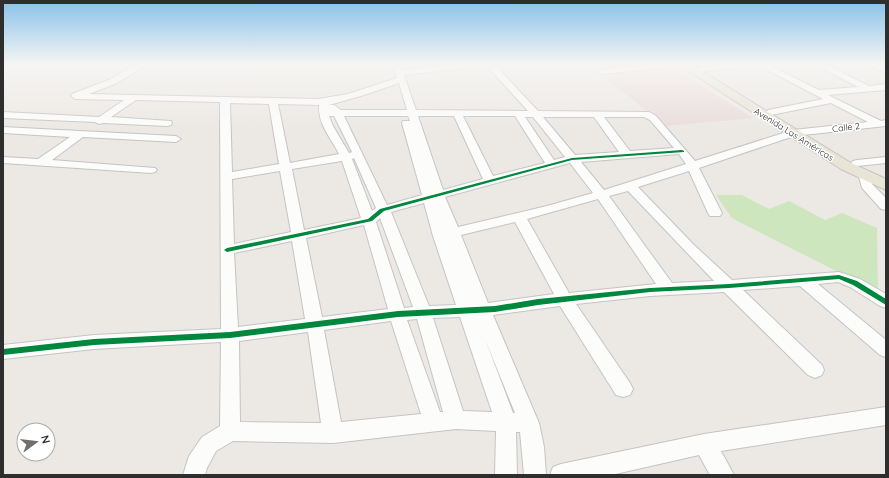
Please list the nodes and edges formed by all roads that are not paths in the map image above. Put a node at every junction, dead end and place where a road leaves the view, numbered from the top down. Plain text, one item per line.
1 (98, 87) edge
2 (368, 87) edge
3 (400, 87) edge
4 (510, 87) edge
5 (724, 87) edge
6 (727, 87) edge
7 (805, 87) edge
8 (880, 87) edge
9 (867, 88) joint
10 (816, 93) junction
11 (134, 98) junction
12 (225, 100) junction
13 (831, 100) junction
14 (273, 101) junction
15 (328, 109) junction
16 (408, 112) junction
17 (771, 112) junction
18 (457, 113) junction
19 (518, 114) junction
20 (536, 114) junction
21 (597, 114) junction
22 (3, 115) edge
23 (100, 120) junction
24 (167, 123) dead end
25 (882, 123) edge
26 (3, 130) edge
27 (799, 133) junction
28 (80, 134) junction
29 (176, 139) dead end
30 (682, 151) junction
31 (352, 155) junction
32 (627, 155) junction
33 (572, 159) junction
34 (3, 160) edge
35 (886, 160) edge
36 (40, 163) junction
37 (857, 163) junction
38 (551, 164) junction
39 (286, 166) junction
40 (693, 166) junction
41 (151, 170) dead end
42 (226, 177) junction
43 (865, 177) junction
44 (886, 178) edge
45 (489, 180) junction
46 (630, 186) junction
47 (886, 186) edge
48 (601, 194) junction
49 (433, 196) junction
50 (886, 206) edge
51 (382, 210) junction
52 (715, 213) dead end
53 (519, 216) junction
54 (370, 220) junction
55 (298, 234) junction
56 (446, 234) junction
57 (227, 250) junction
58 (802, 280) junction
59 (729, 286) junction
60 (668, 289) junction
61 (564, 299) junction
62 (886, 302) edge
63 (474, 310) junction
64 (423, 312) junction
65 (398, 314) junction
66 (315, 325) junction
67 (230, 336) junction
68 (886, 350) edge
69 (3, 352) edge
70 (815, 370) dead end
71 (623, 389) dead end
72 (886, 416) edge
73 (456, 420) junction
74 (506, 422) junction
75 (434, 423) junction
76 (529, 423) junction
77 (230, 431) junction
78 (333, 433) junction
79 (704, 444) junction
80 (194, 475) edge
81 (506, 475) edge
82 (535, 475) edge
83 (561, 475) edge
84 (723, 475) edge

1 - 11 street
2 - 15 street
3 - 16 street
4 - 20 street
5 - 27 main road, Avenida Las Américas
6 - 17 main road, Avenida Las Américas
7 - 10 street
8 - 9 street
9 - 10 street
10 - 13 street
11 - 12 street
11 - 23 street
12 - 14 street
12 - 42 street
13 - 17 street
13 - 25 street
14 - 15 street
14 - 39 street
15 - 16 street
15 - 31 street
16 - 18 street
16 - 49 street
17 - 27 main road, Avenida Las Américas
18 - 19 street
18 - 45 street
19 - 20 street
19 - 38 street
20 - 21 street
20 - 33 street
21 - 30 street
21 - 32 street
22 - 23 street
23 - 24 street
23 - 28 street
25 - 27 street, Calle 2
26 - 28 street
27 - 37 main road, Avenida Las Américas
27 - 40 street, Calle 2
27 - 43 main road, Avenida Las Américas
28 - 29 street
28 - 36 street
30 - 32 street
30 - 40 street
31 - 39 street
31 - 51 street
31 - 54 street
32 - 33 street
33 - 38 street
33 - 48 street
34 - 36 street
35 - 37 street
36 - 41 street
37 - 44 main road, Avenida Las Américas
38 - 45 street
39 - 42 street
39 - 55 street
40 - 46 street, Calle 2
40 - 52 street
42 - 57 street
43 - 47 main road, Avenida Las Américas
43 - 50 street
45 - 49 street
46 - 48 street, Calle 2
46 - 59 street
48 - 53 street, Calle 2
48 - 60 street
49 - 51 street
49 - 56 street
51 - 54 street
51 - 64 street
53 - 56 street, Calle 2
53 - 61 street
54 - 55 street
54 - 65 street
55 - 57 street
55 - 66 street
56 - 63 street
57 - 67 street
58 - 59 street
58 - 62 street
58 - 68 street
59 - 60 street
59 - 70 street
60 - 61 street
61 - 63 street
61 - 71 street
63 - 64 street
63 - 74 street
63 - 76 street
64 - 65 street
64 - 73 street
65 - 66 street
65 - 75 street
66 - 67 street
66 - 78 street
67 - 69 street
67 - 77 street
72 - 79 street
73 - 74 street
73 - 75 street
74 - 76 street
74 - 81 street
75 - 78 street
76 - 82 street
77 - 78 street
77 - 80 street
79 - 83 street
79 - 84 street

